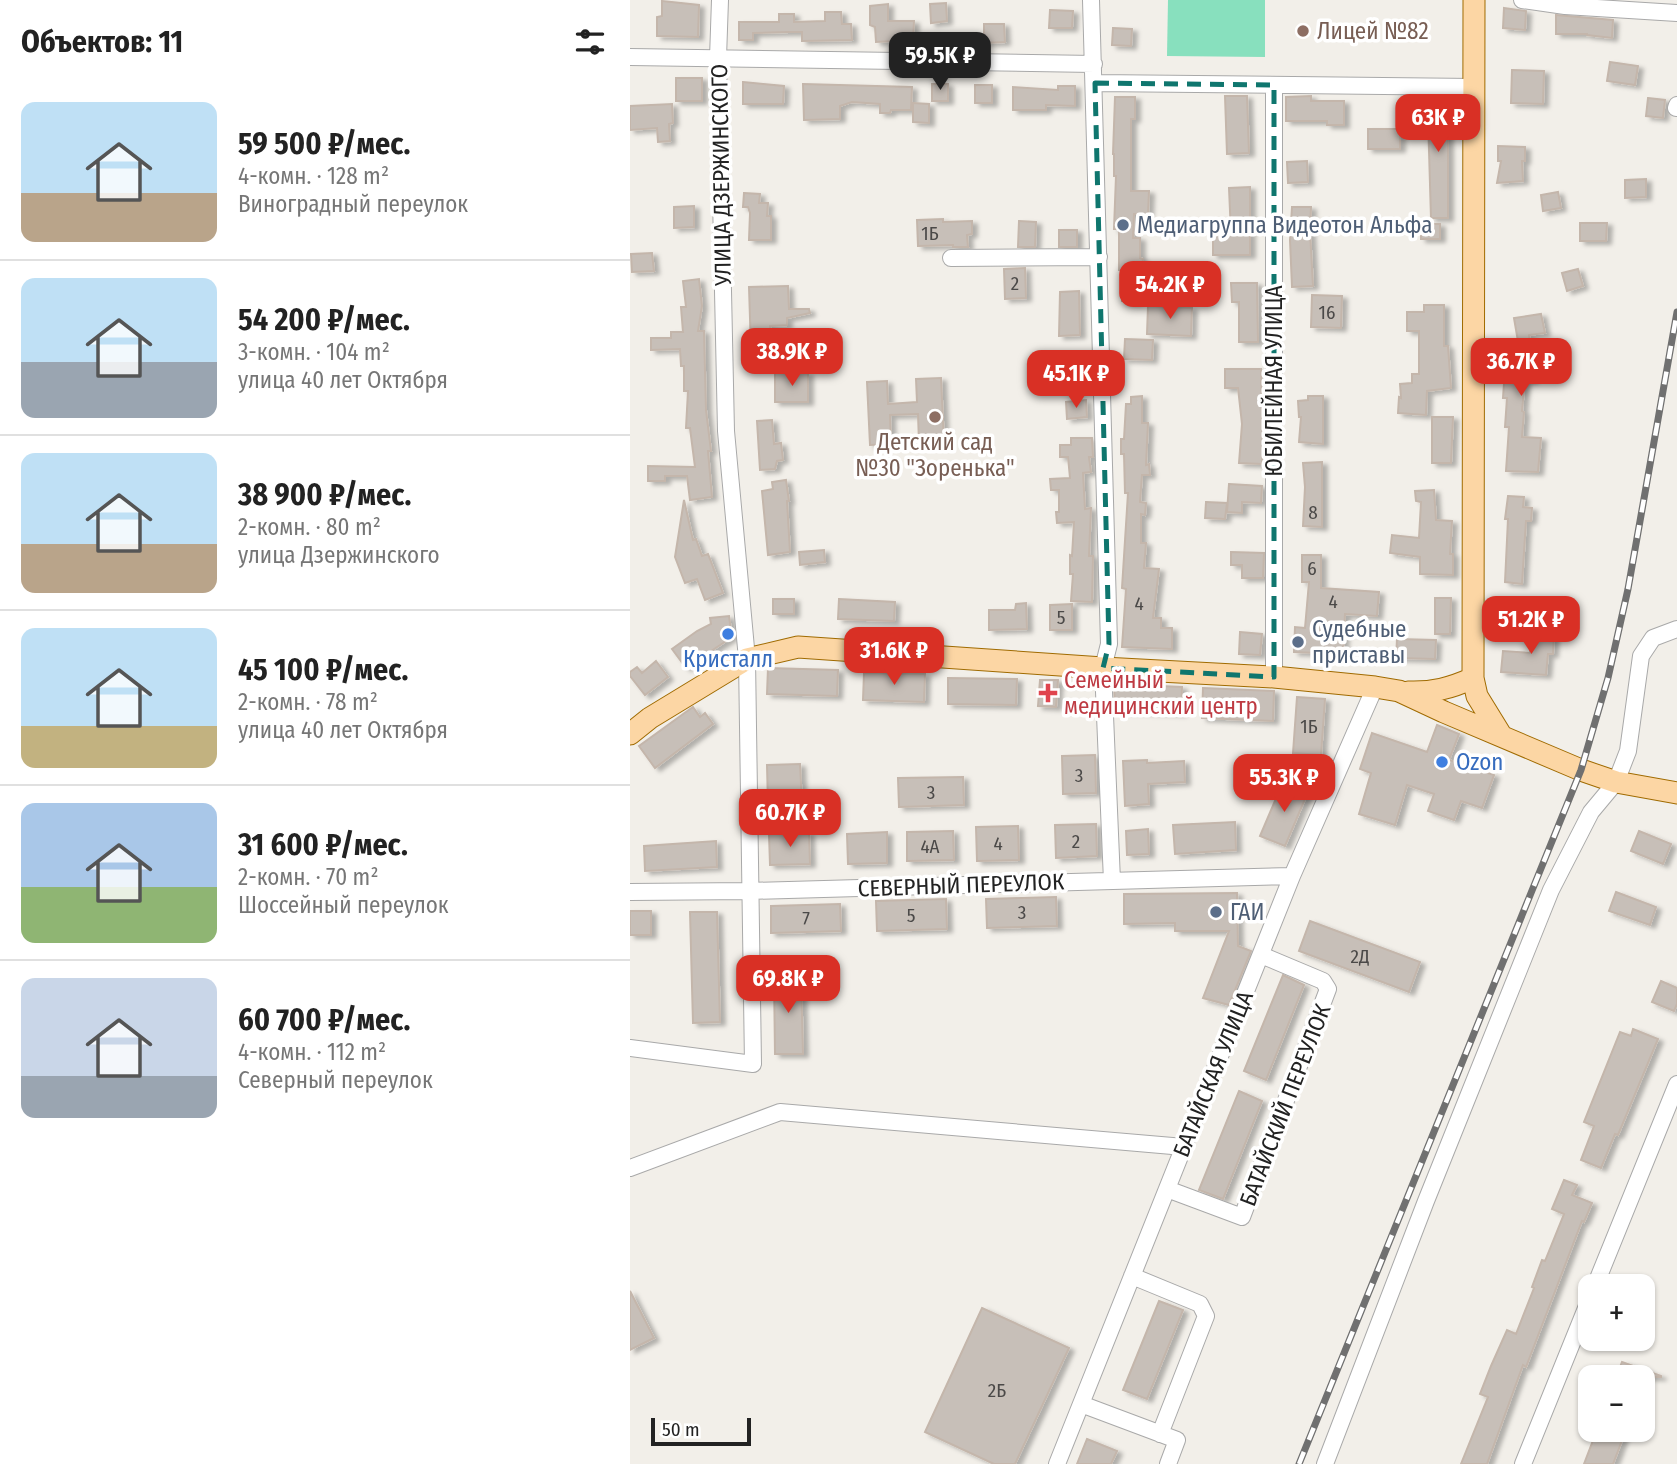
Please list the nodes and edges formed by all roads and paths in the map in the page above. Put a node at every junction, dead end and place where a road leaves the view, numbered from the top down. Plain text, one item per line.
1 (720, 0) edge
2 (1091, 0) edge
3 (1474, 0) edge
4 (1522, 0) edge
5 (1677, 13) edge
6 (630, 57) edge
7 (718, 58) junction
8 (1094, 64) junction
9 (1095, 83) junction
10 (1274, 85) junction
11 (1474, 87) junction
12 (1099, 257) junction
13 (951, 258) dead end
14 (1677, 629) edge
15 (747, 659) junction
16 (1102, 668) junction
17 (1274, 677) junction
18 (1473, 678) junction
19 (1376, 687) junction
20 (1399, 691) junction
21 (630, 734) edge
22 (1501, 735) junction
23 (1616, 782) junction
24 (1677, 793) edge
25 (1292, 876) junction
26 (1112, 881) junction
27 (749, 891) junction
28 (630, 892) edge
29 (1261, 955) junction
30 (630, 1048) edge
31 (1677, 1084) edge
32 (1184, 1147) junction
33 (630, 1168) edge
34 (1167, 1189) junction
35 (1600, 1274) edge
36 (1132, 1276) junction
37 (1578, 1328) edge
38 (1081, 1404) junction
39 (1160, 1434) junction
40 (1056, 1464) edge
41 (1168, 1464) edge
42 (1325, 1464) edge
43 (1522, 1464) edge

1 - 7 street, УЛИЦА ДЗЕРЖИНСКОГО
2 - 8 street
3 - 11 main road
4 - 5 street
6 - 7 street
7 - 8 street
7 - 15 street, УЛИЦА ДЗЕРЖИНСКОГО
8 - 9 street
9 - 10 street
9 - 12 street
10 - 11 street
10 - 17 street, ЮБИЛЕЙНАЯ УЛИЦА
11 - 18 main road
12 - 13 street
12 - 16 street
14 - 23 street
15 - 16 main road
15 - 21 main road
15 - 27 street, УЛИЦА ДЗЕРЖИНСКОГО
16 - 17 main road
16 - 26 street
17 - 19 main road
18 - 20 main road
18 - 22 main road
19 - 20 main road
19 - 25 street, БАТАЙСКАЯ УЛИЦА
20 - 22 main road
22 - 23 main road
23 - 24 main road
23 - 42 street
25 - 26 street, СЕВЕРНЫЙ ПЕРЕУЛОК
25 - 29 street, БАТАЙСКАЯ УЛИЦА
26 - 27 street, СЕВЕРНЫЙ ПЕРЕУЛОК
27 - 28 street, СЕВЕРНЫЙ ПЕРЕУЛОК
27 - 30 street, УЛИЦА ДЗЕРЖИНСКОГО
29 - 32 street, БАТАЙСКАЯ УЛИЦА
29 - 34 street, БАТАЙСКИЙ ПЕРЕУЛОК
31 - 35 street
32 - 33 street
32 - 34 street, БАТАЙСКАЯ УЛИЦА
34 - 36 street, БАТАЙСКАЯ УЛИЦА
36 - 38 street, БАТАЙСКАЯ УЛИЦА
36 - 39 street
37 - 43 street
38 - 39 street
38 - 40 street, БАТАЙСКАЯ УЛИЦА
39 - 41 street

